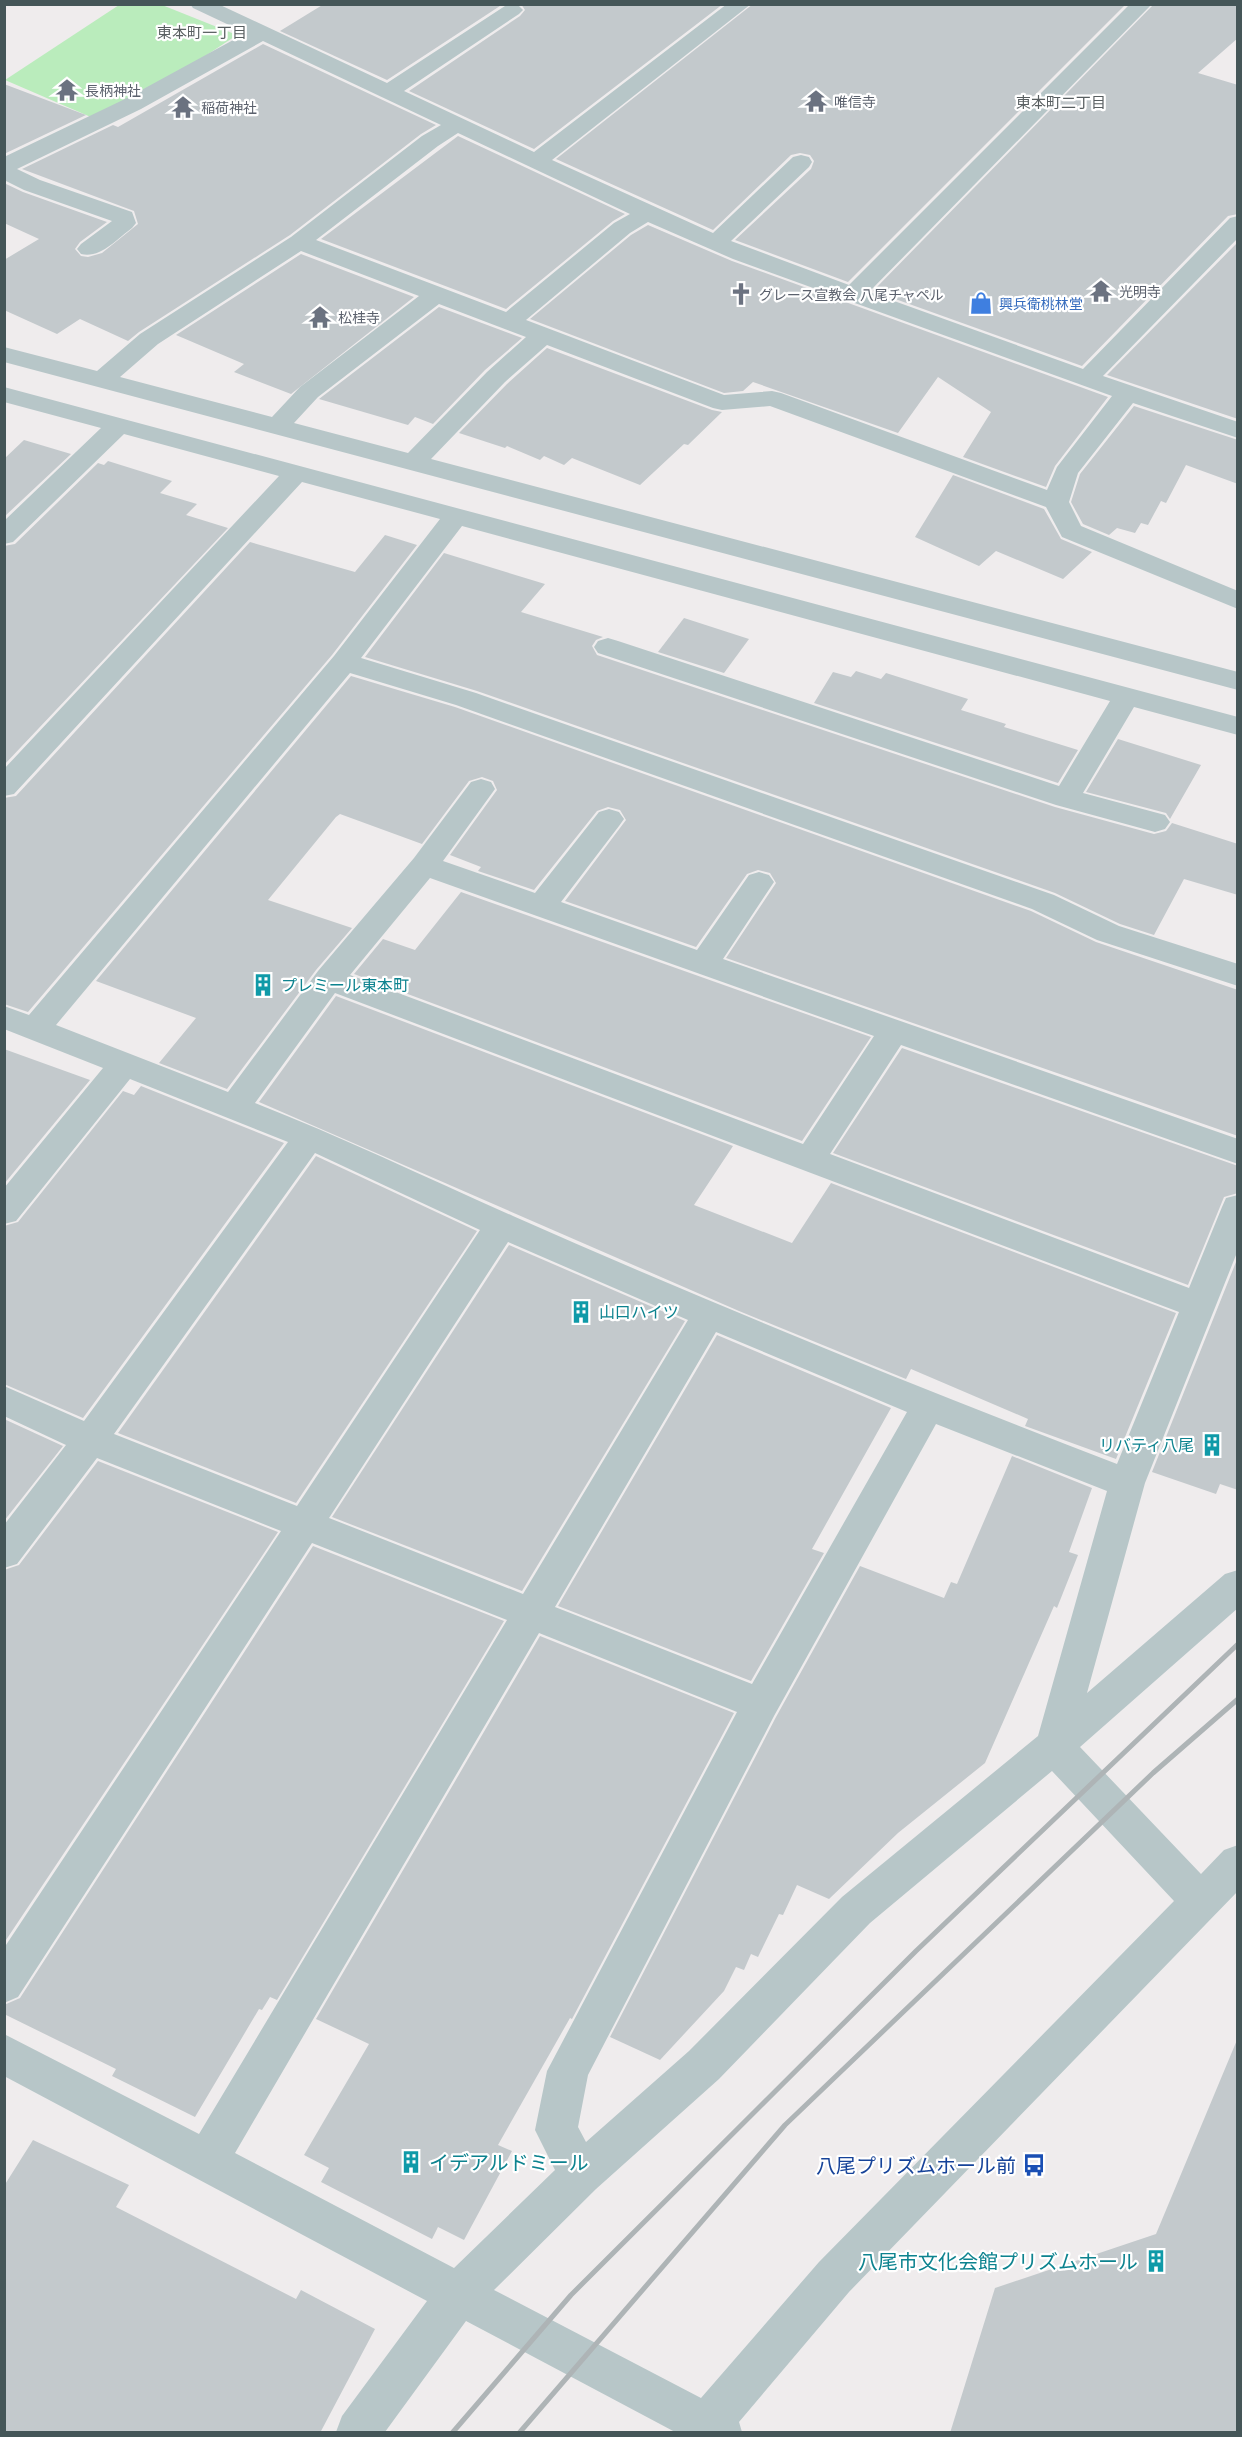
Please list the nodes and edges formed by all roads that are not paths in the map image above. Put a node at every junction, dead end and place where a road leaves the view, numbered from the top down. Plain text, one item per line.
1 (200, 4) edge
2 (741, 4) edge
3 (1142, 4) edge
4 (512, 10) dead end
5 (262, 33) junction
6 (388, 92) junction
7 (458, 124) junction
8 (536, 161) junction
9 (801, 162) dead end
10 (4, 166) edge
11 (4, 171) edge
12 (647, 213) junction
13 (1238, 223) edge
14 (299, 242) junction
15 (716, 243) junction
16 (89, 249) dead end
17 (437, 294) junction
18 (854, 294) junction
19 (509, 322) junction
20 (543, 335) junction
21 (4, 354) edge
22 (102, 380) junction
23 (1087, 380) junction
24 (4, 394) edge
25 (1127, 394) junction
26 (119, 425) junction
27 (277, 427) junction
28 (1238, 431) edge
29 (413, 463) junction
30 (297, 472) junction
31 (1056, 502) junction
32 (456, 516) junction
33 (4, 536) edge
34 (1238, 601) edge
35 (608, 647) dead end
36 (344, 662) junction
37 (1238, 681) edge
38 (1127, 696) junction
39 (1238, 726) edge
40 (4, 787) edge
41 (481, 789) dead end
42 (1066, 798) junction
43 (609, 819) dead end
44 (1155, 822) dead end
45 (424, 865) junction
46 (759, 882) dead end
47 (541, 907) junction
48 (704, 963) junction
49 (1238, 975) edge
50 (330, 979) junction
51 (4, 1017) edge
52 (36, 1028) junction
53 (894, 1030) junction
54 (124, 1064) junction
55 (234, 1107) junction
56 (309, 1137) junction
57 (1238, 1152) edge
58 (810, 1159) junction
59 (1238, 1206) edge
60 (4, 1212) edge
61 (501, 1226) junction
62 (1198, 1305) junction
63 (709, 1314) junction
64 (4, 1400) edge
65 (928, 1406) junction
66 (90, 1440) junction
67 (1127, 1483) junction
68 (305, 1526) junction
69 (4, 1553) edge
70 (1238, 1585) edge
71 (530, 1614) junction
72 (761, 1704) junction
73 (1054, 1746) junction
74 (1238, 1863) edge
75 (1200, 1901) junction
76 (4, 1984) edge
77 (4, 2054) edge
78 (207, 2160) junction
79 (581, 2174) junction
80 (460, 2293) junction
81 (709, 2430) edge
82 (358, 2433) edge

1 - 5 street
2 - 8 street
3 - 18 street
4 - 6 street
5 - 6 street
5 - 10 street
6 - 7 street
7 - 8 street
7 - 14 street
8 - 12 street
9 - 15 street
11 - 16 street
12 - 15 street
12 - 19 street
13 - 23 street
14 - 17 street
14 - 22 street
15 - 18 street
17 - 19 street
17 - 27 street
18 - 23 street
19 - 20 street
20 - 29 street
20 - 31 street
21 - 22 street
22 - 27 street
23 - 25 street
24 - 26 street
25 - 28 street
25 - 31 street
26 - 30 street
26 - 33 street
27 - 29 street
29 - 37 street
30 - 32 street
30 - 40 street
31 - 34 street
32 - 36 street
32 - 38 street
35 - 42 street
36 - 49 street
36 - 52 street
38 - 39 street
38 - 42 street
41 - 45 street
42 - 44 street
43 - 47 street
45 - 47 street
45 - 50 street
46 - 48 street
47 - 48 street
48 - 53 street
50 - 55 street
50 - 58 street
51 - 52 street
52 - 54 street
53 - 57 street
53 - 58 street
54 - 55 street
54 - 60 street
55 - 56 street
56 - 61 street
56 - 66 street
58 - 62 street
59 - 62 street
61 - 63 street
61 - 68 street
62 - 67 street
63 - 65 street
63 - 71 street
64 - 66 street
65 - 67 street
65 - 72 street
66 - 68 street
66 - 69 street
67 - 73 street
68 - 71 street
68 - 76 street
70 - 73 street
71 - 72 street
71 - 78 street
72 - 79 street
73 - 75 street
73 - 79 street
74 - 75 street
75 - 81 street
77 - 78 street
78 - 80 street
79 - 80 street
80 - 81 street
80 - 82 street

